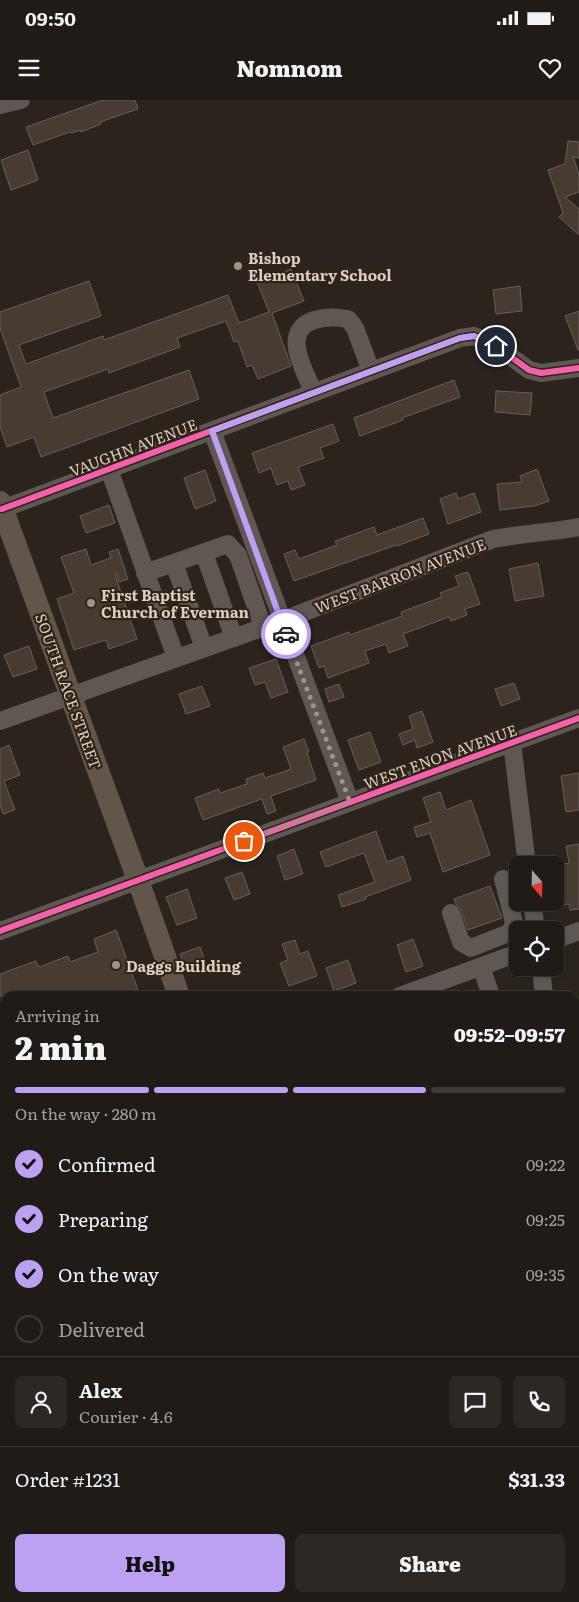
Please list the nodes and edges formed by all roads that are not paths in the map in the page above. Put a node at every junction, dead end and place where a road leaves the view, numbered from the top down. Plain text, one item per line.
1 (21, 100) edge
2 (0, 105) edge
3 (579, 368) edge
4 (371, 371) junction
5 (314, 393) junction
6 (212, 431) junction
7 (108, 470) junction
8 (1, 506) edge
9 (579, 527) edge
10 (204, 553) junction
11 (174, 563) junction
12 (145, 573) junction
13 (281, 621) junction
14 (263, 627) junction
15 (234, 638) junction
16 (204, 648) junction
17 (176, 658) junction
18 (71, 696) junction
19 (579, 718) edge
20 (0, 721) edge
21 (512, 743) junction
22 (350, 802) junction
23 (526, 856) edge
24 (503, 878) dead end
25 (138, 880) junction
26 (509, 892) edge
27 (514, 911) edge
28 (450, 913) dead end
29 (0, 931) edge
30 (579, 931) edge
31 (564, 937) edge
32 (494, 939) junction
33 (509, 955) edge
34 (509, 956) edge
35 (481, 966) junction
36 (542, 976) edge
37 (176, 991) edge
38 (414, 991) edge
39 (489, 991) edge
40 (543, 991) edge

1 - 2 street
3 - 4 street, VAUGHN AVENUE
4 - 5 street, VAUGHN AVENUE
4 - 5 street
5 - 6 street, VAUGHN AVENUE
6 - 7 street, VAUGHN AVENUE
6 - 13 street
7 - 8 street, VAUGHN AVENUE
7 - 12 street
8 - 18 main road, SOUTH RACE STREET
9 - 13 street, WEST BARRON AVENUE
10 - 11 street
10 - 14 street
10 - 15 street
11 - 12 street
11 - 16 street
12 - 17 street
13 - 14 street, WEST BARRON AVENUE
13 - 22 street
14 - 15 street, WEST BARRON AVENUE
15 - 16 street, WEST BARRON AVENUE
16 - 17 street, WEST BARRON AVENUE
17 - 18 street, WEST BARRON AVENUE
18 - 20 street, WEST BARRON AVENUE
18 - 25 main road, SOUTH RACE STREET
19 - 21 street, WEST ENON AVENUE
21 - 22 street, WEST ENON AVENUE
21 - 23 street
22 - 25 street, WEST ENON AVENUE
24 - 26 street
25 - 29 street, WEST ENON AVENUE
25 - 37 main road, SOUTH RACE STREET
27 - 32 street
28 - 32 street
30 - 31 street
32 - 33 street
34 - 35 street
35 - 38 street
35 - 39 street
36 - 40 street

